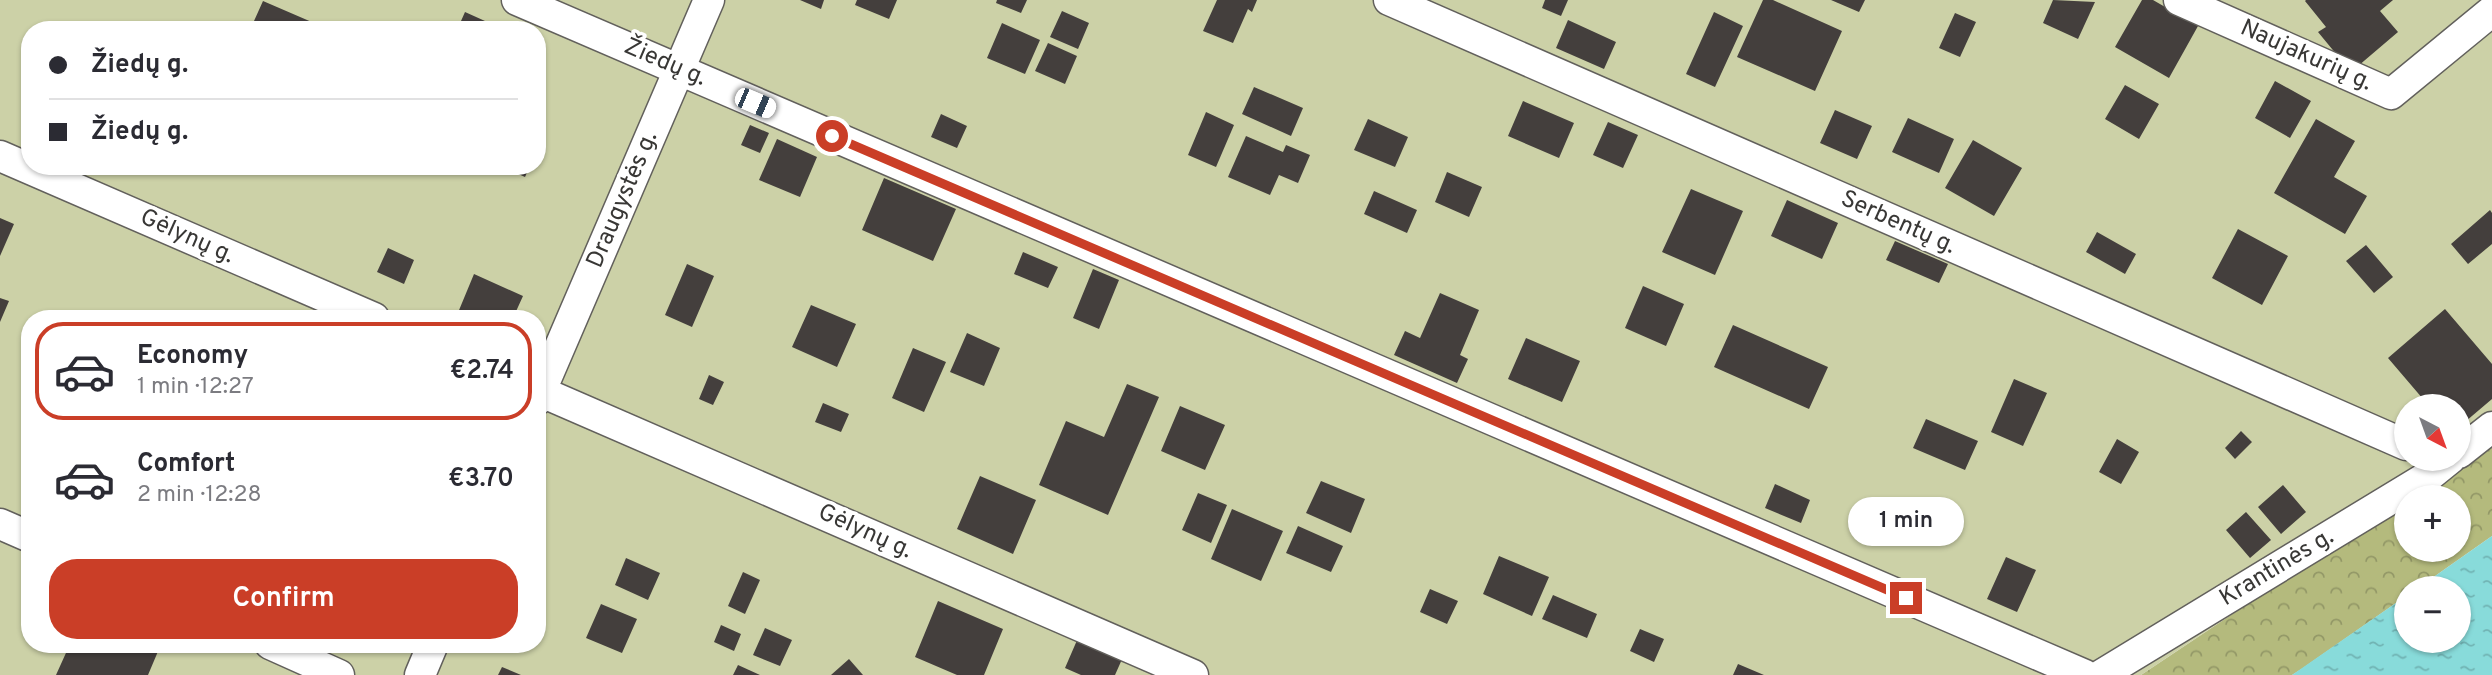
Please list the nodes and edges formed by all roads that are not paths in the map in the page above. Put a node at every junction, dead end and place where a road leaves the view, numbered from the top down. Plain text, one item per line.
1 (517, 0) edge
2 (709, 0) edge
3 (1389, 0) edge
4 (2179, 0) edge
5 (2492, 11) edge
6 (679, 70) junction
7 (0, 156) edge
8 (21, 165) edge
9 (44, 175) edge
10 (356, 310) edge
11 (546, 378) edge
12 (546, 397) edge
13 (2492, 427) edge
14 (2394, 440) edge
15 (2471, 442) edge
16 (2434, 471) edge
17 (0, 524) edge
18 (21, 533) edge
19 (290, 653) edge
20 (429, 653) edge
21 (340, 675) edge
22 (420, 675) edge
23 (1193, 675) edge
24 (2085, 675) edge
25 (2101, 675) edge

1 - 6 street, Žiedų g.
2 - 6 street, Draugystės g.
3 - 14 street, Serbentų g.
4 - 5 street, Naujakurių g.
6 - 11 street, Draugystės g.
6 - 24 street, Žiedų g.
7 - 8 street, Gėlynų g.
9 - 10 street, Gėlynų g.
12 - 23 street, Gėlynų g.
13 - 15 street, Krantinės g.
16 - 25 street, Krantinės g.
17 - 18 street
19 - 21 street
20 - 22 street

